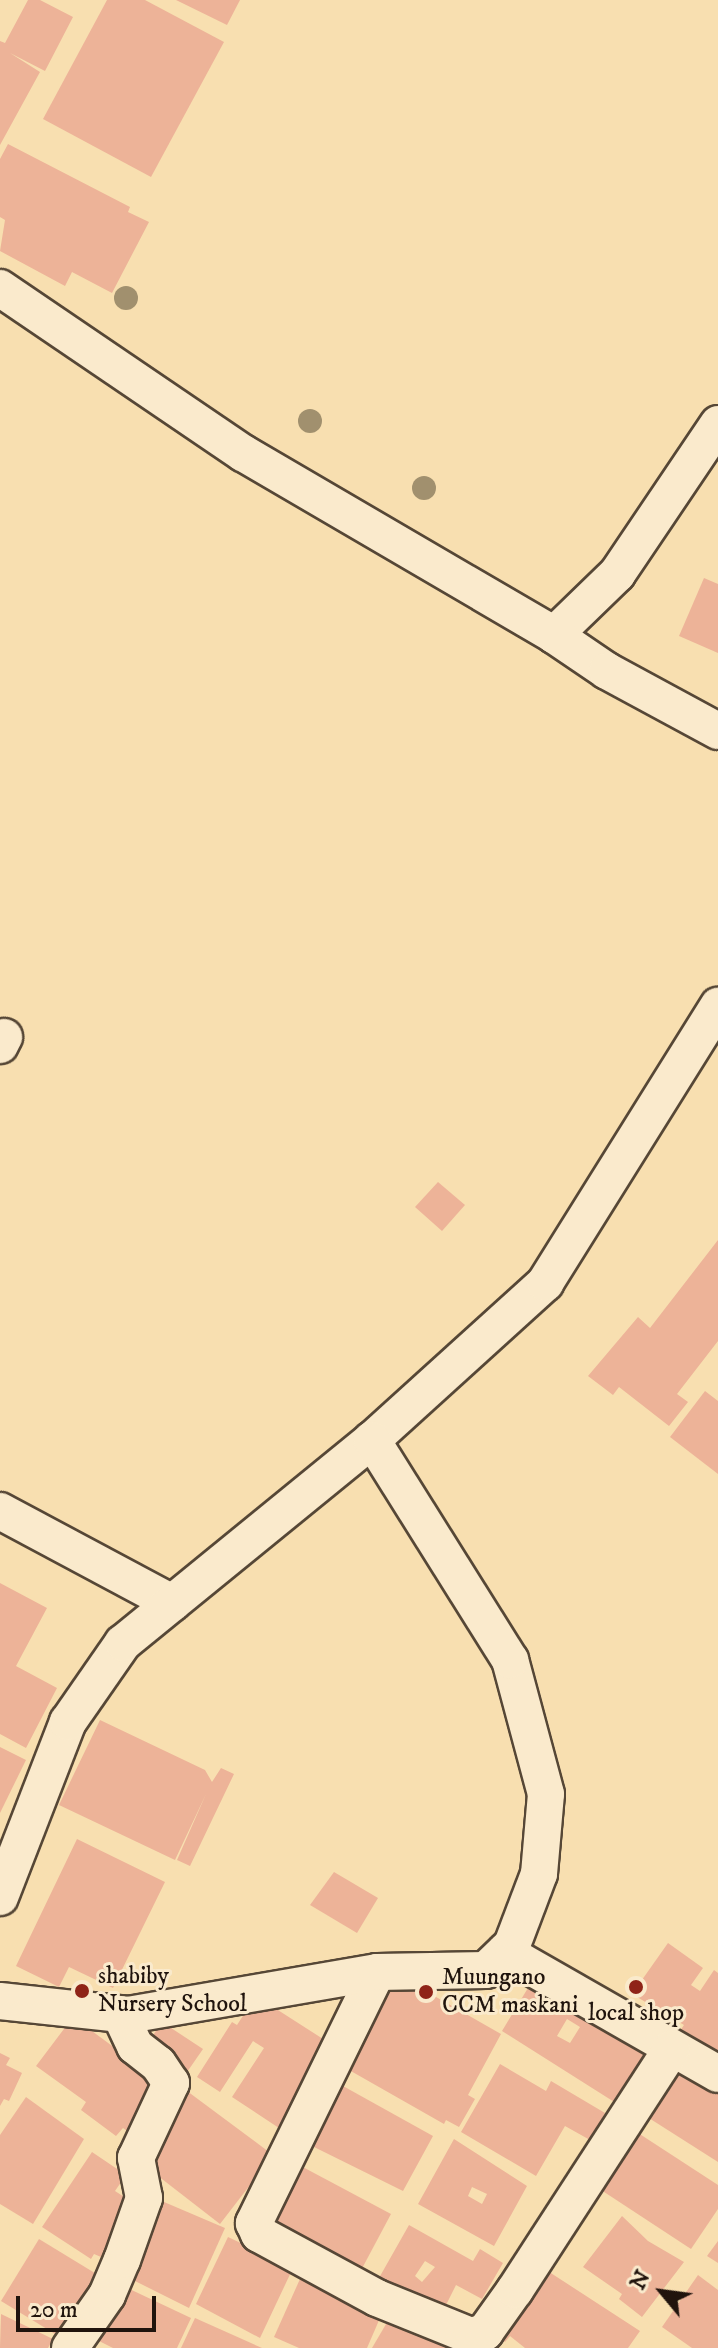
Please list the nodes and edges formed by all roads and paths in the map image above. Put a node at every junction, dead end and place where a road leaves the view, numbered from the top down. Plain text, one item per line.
1 (0, 288) edge
2 (718, 424) edge
3 (554, 635) junction
4 (718, 731) edge
5 (718, 1006) edge
6 (372, 1440) junction
7 (0, 1511) edge
8 (172, 1603) junction
9 (0, 1897) edge
10 (505, 1952) junction
11 (377, 1972) junction
12 (0, 2001) edge
13 (120, 2014) junction
14 (672, 2048) junction
15 (718, 2074) edge
16 (70, 2348) edge

1 - 3 street
2 - 3 street
3 - 4 street
5 - 6 street
6 - 8 street
6 - 10 street
7 - 8 street
8 - 9 street
10 - 11 street
10 - 14 street
11 - 13 street
11 - 14 street
12 - 13 street
13 - 16 street
14 - 15 street

